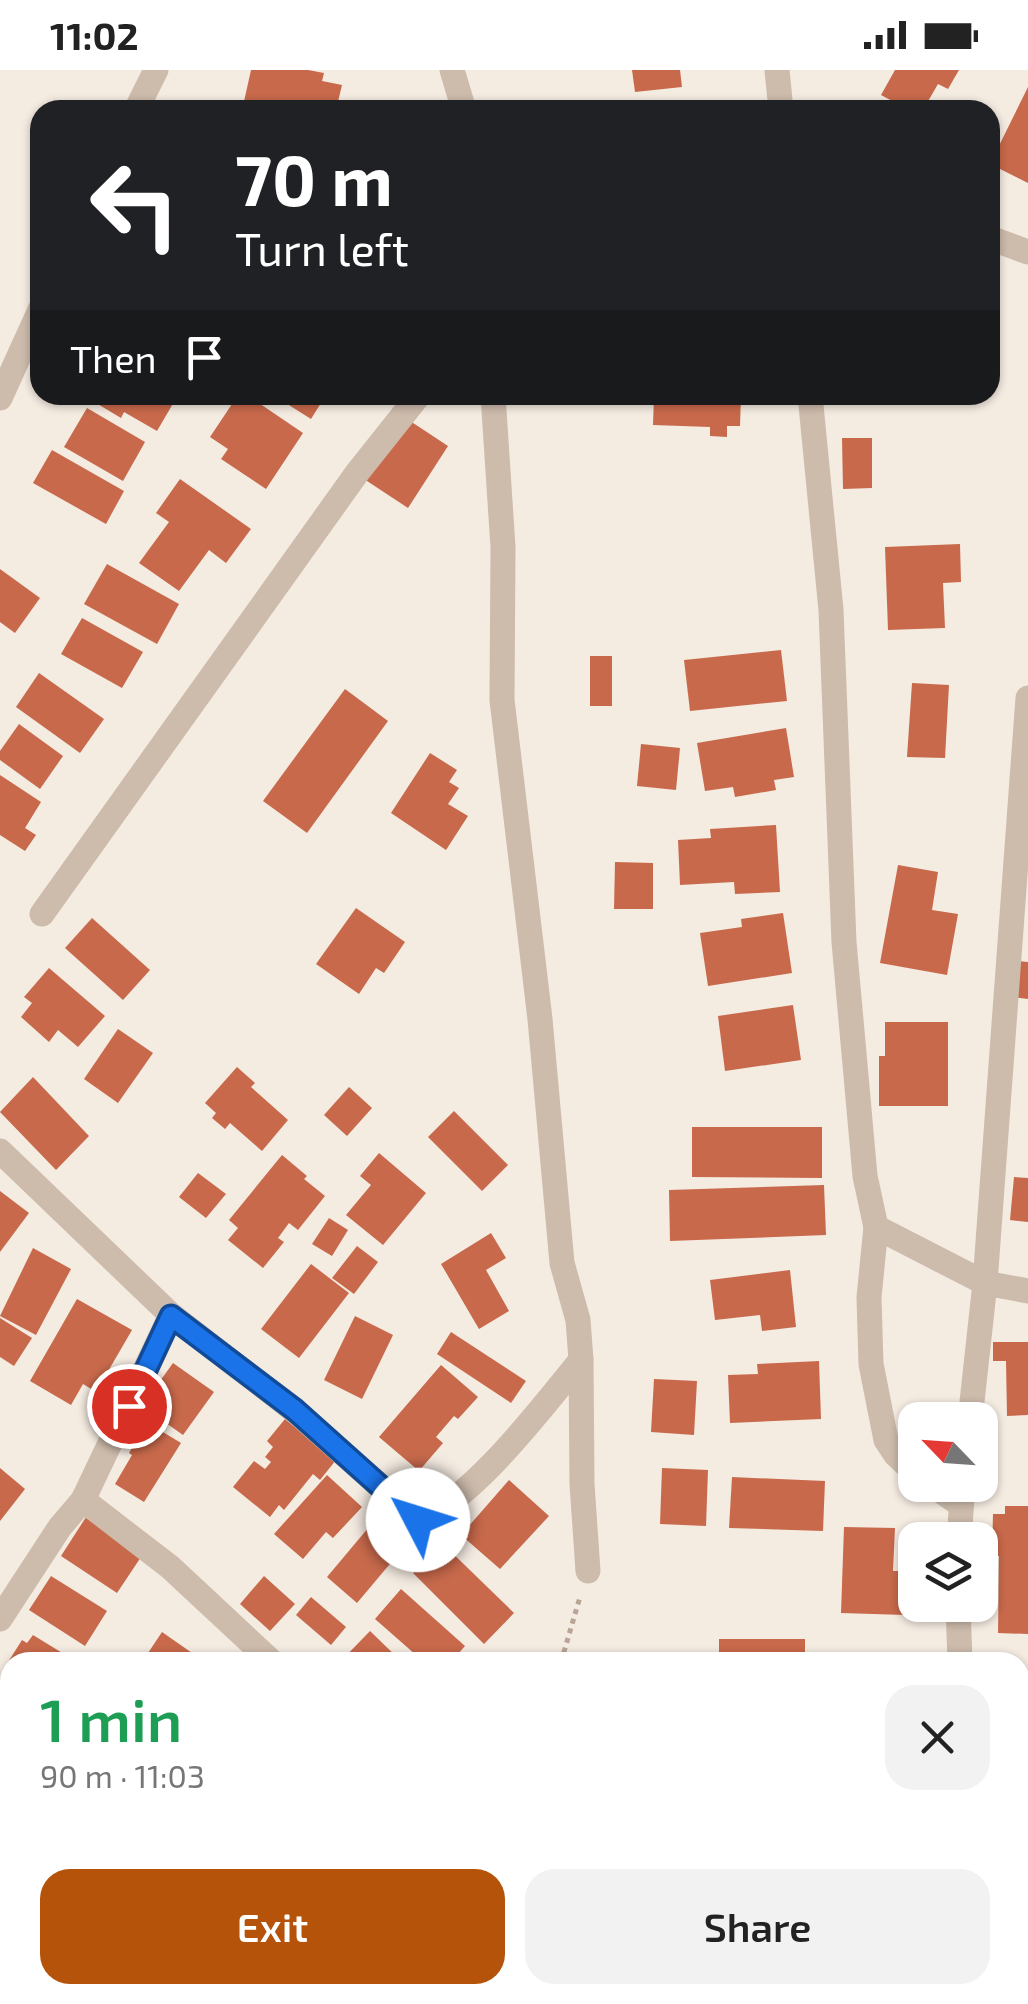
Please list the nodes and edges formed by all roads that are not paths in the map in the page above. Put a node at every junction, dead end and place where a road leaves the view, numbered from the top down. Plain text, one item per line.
1 (156, 70) edge
2 (452, 70) edge
3 (777, 70) edge
4 (141, 100) edge
5 (461, 100) edge
6 (780, 100) edge
7 (1000, 242) edge
8 (1028, 252) edge
9 (30, 332) edge
10 (0, 398) edge
11 (411, 405) edge
12 (494, 405) edge
13 (811, 405) edge
14 (1028, 698) edge
15 (1020, 896) edge
16 (42, 914) dead end
17 (0, 1150) edge
18 (876, 1227) junction
19 (985, 1283) junction
20 (1028, 1290) edge
21 (171, 1316) junction
22 (581, 1360) junction
23 (972, 1402) edge
24 (898, 1458) edge
25 (83, 1500) junction
26 (588, 1570) road end
27 (0, 1619) edge
28 (959, 1622) edge
29 (261, 1652) edge
30 (960, 1652) edge

1 - 4 street
2 - 5 street
3 - 6 street
7 - 8 street
9 - 10 street
11 - 16 street
12 - 22 street
13 - 18 street
14 - 15 street
15 - 19 street
17 - 21 street
18 - 19 street
18 - 24 street
19 - 20 street
19 - 23 street
21 - 22 street
21 - 25 street
22 - 26 street
25 - 27 street
25 - 29 street
28 - 30 street

